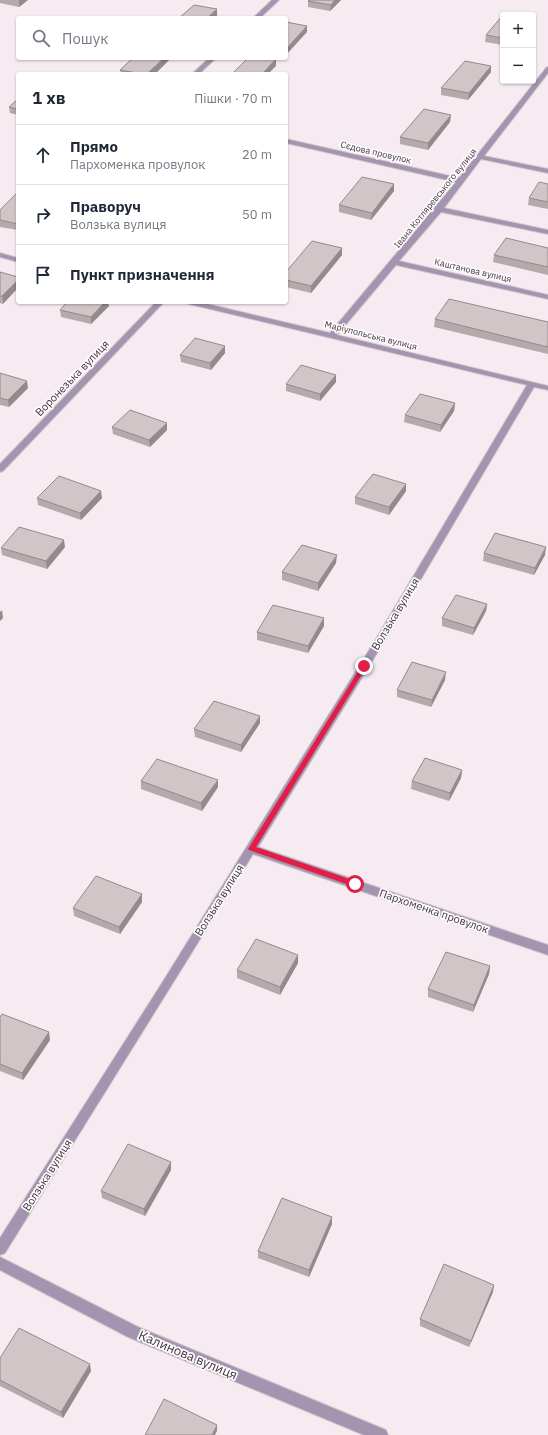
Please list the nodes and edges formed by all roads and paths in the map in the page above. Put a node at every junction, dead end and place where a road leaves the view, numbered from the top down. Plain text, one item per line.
1 (276, 0) edge
2 (258, 16) edge
3 (211, 60) edge
4 (548, 69) edge
5 (198, 72) edge
6 (288, 141) edge
7 (480, 157) junction
8 (548, 171) edge
9 (461, 181) junction
10 (439, 208) junction
11 (548, 232) edge
12 (0, 255) edge
13 (16, 259) edge
14 (394, 262) junction
15 (548, 297) edge
16 (158, 304) edge
17 (199, 304) edge
18 (333, 335) junction
19 (532, 384) junction
20 (548, 388) edge
21 (0, 469) edge
22 (252, 849) junction
23 (548, 950) edge
24 (0, 1249) edge
25 (0, 1263) edge
26 (381, 1435) edge

1 - 2 street
3 - 5 street
4 - 7 street, Івана Котляревського вулиця
6 - 9 street, Сєдова провулок
7 - 8 street
7 - 9 street, Івана Котляревського вулиця
9 - 10 street, Івана Котляревського вулиця
10 - 11 street
10 - 14 street, Івана Котляревського вулиця
12 - 13 street
14 - 15 street, Каштанова вулиця
14 - 18 street, Івана Котляревського вулиця
16 - 21 street, Воронезька вулиця
17 - 18 street, Маріупольська вулиця
18 - 19 street, Маріупольська вулиця
19 - 20 street, Маріупольська вулиця
19 - 22 street, Волзька вулиця
22 - 23 street, Пархоменка провулок
22 - 24 street, Волзька вулиця
25 - 26 street, Калинова вулиця

